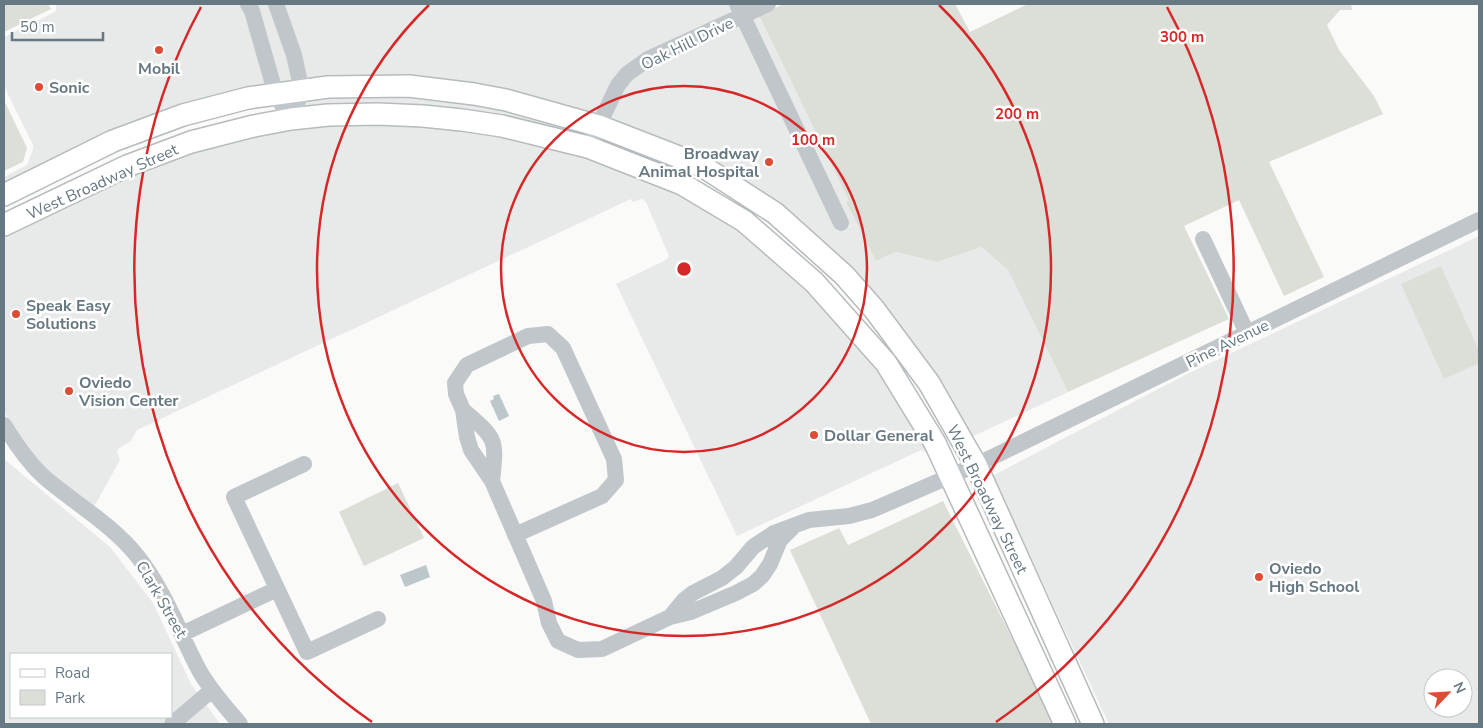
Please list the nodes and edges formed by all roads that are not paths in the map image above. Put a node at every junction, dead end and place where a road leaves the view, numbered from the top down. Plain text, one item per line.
1 (248, 4) edge
2 (276, 4) edge
3 (768, 4) edge
4 (740, 10) edge
5 (302, 91) junction
6 (276, 94) junction
7 (290, 119) junction
8 (599, 126) junction
9 (588, 147) junction
10 (4, 195) edge
11 (1479, 220) edge
12 (841, 223) dead end
13 (4, 225) edge
14 (1203, 239) dead end
15 (1247, 333) junction
16 (463, 410) junction
17 (4, 425) edge
18 (304, 464) dead end
19 (976, 465) junction
20 (951, 476) junction
21 (492, 481) junction
22 (793, 527) junction
23 (515, 536) junction
24 (759, 541) junction
25 (774, 555) junction
26 (736, 567) junction
27 (753, 584) junction
28 (277, 589) junction
29 (670, 617) junction
30 (378, 619) dead end
31 (182, 634) junction
32 (212, 690) junction
33 (1066, 722) edge
34 (172, 724) edge
35 (240, 724) edge
36 (1093, 724) edge

1 - 6 street
2 - 5 street
3 - 4 street, Oak Hill Drive
4 - 8 street, Oak Hill Drive
4 - 12 street
5 - 6 main road, West Broadway Street
5 - 7 street
5 - 8 main road, West Broadway Street
6 - 7 street
6 - 10 main road, West Broadway Street
7 - 9 main road, West Broadway Street
7 - 13 main road, West Broadway Street
8 - 9 street, Oak Hill Drive
8 - 19 main road, West Broadway Street
9 - 20 main road, West Broadway Street
11 - 15 street, Pine Avenue
14 - 15 street
15 - 19 street, Pine Avenue
16 - 21 street
16 - 21 street
16 - 23 street
17 - 31 street, Clark Street
18 - 28 street
19 - 20 street, Pine Avenue
19 - 36 main road, West Broadway Street
20 - 22 street, Pine Avenue
20 - 33 main road, West Broadway Street
21 - 23 street
22 - 24 street, Pine Avenue
22 - 25 street
23 - 29 street
24 - 25 street
24 - 26 street
25 - 27 street
26 - 27 street
26 - 29 street
27 - 29 street
28 - 30 street
28 - 31 street
31 - 32 street, Clark Street
32 - 34 street
32 - 35 street, Clark Street

